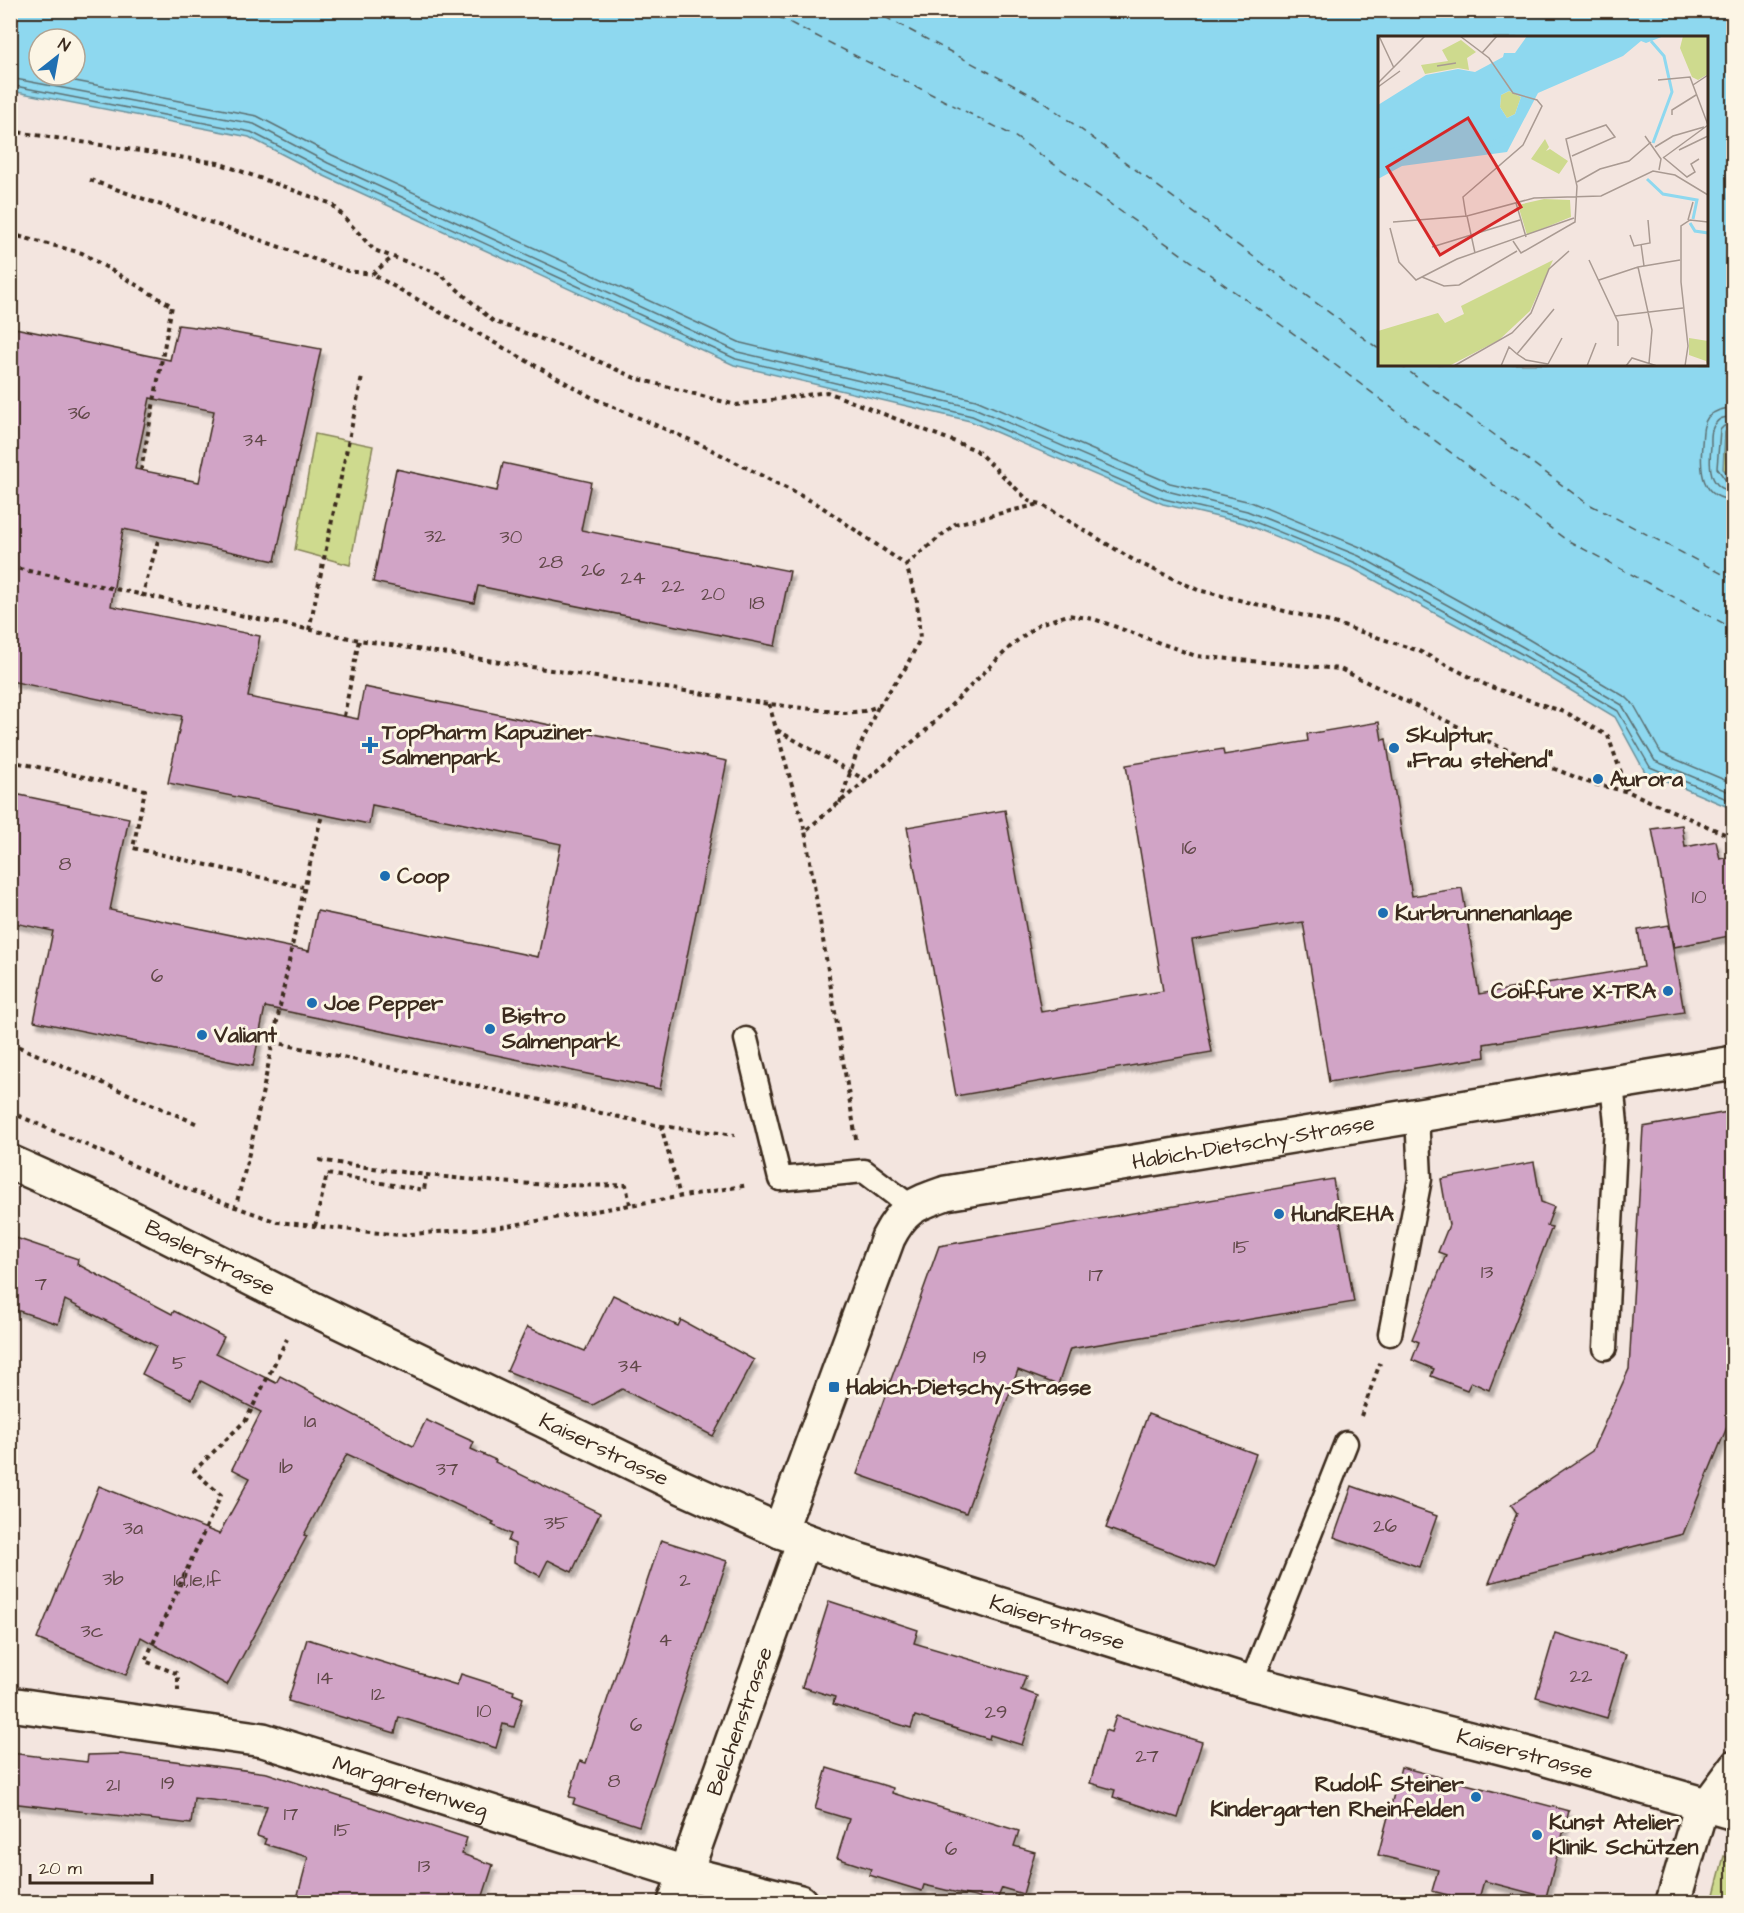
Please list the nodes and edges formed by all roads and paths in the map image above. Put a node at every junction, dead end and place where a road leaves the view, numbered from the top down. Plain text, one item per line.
1 (10, 131) edge
2 (90, 180) dead end
3 (10, 234) edge
4 (393, 257) junction
5 (372, 274) junction
6 (362, 377) dead end
7 (141, 470) dead end
8 (1041, 504) junction
9 (159, 537) dead end
10 (906, 566) junction
11 (10, 567) edge
12 (142, 597) junction
13 (309, 630) junction
14 (359, 640) junction
15 (769, 704) junction
16 (879, 706) junction
17 (344, 716) dead end
18 (776, 730) junction
19 (10, 761) edge
20 (851, 772) junction
21 (867, 781) junction
22 (1629, 792) junction
23 (840, 803) junction
24 (322, 815) dead end
25 (805, 831) junction
26 (1734, 838) edge
27 (303, 887) junction
28 (746, 1040) dead end
29 (273, 1042) junction
30 (10, 1043) edge
31 (1734, 1063) edge
32 (1612, 1083) junction
33 (10, 1112) edge
34 (1417, 1114) junction
35 (200, 1125) dead end
36 (661, 1126) junction
37 (769, 1139) junction
38 (857, 1147) dead end
39 (318, 1160) dead end
40 (10, 1162) edge
41 (426, 1177) junction
42 (780, 1179) junction
43 (680, 1196) junction
44 (630, 1204) junction
45 (910, 1206) junction
46 (235, 1209) junction
47 (315, 1226) junction
48 (305, 1304) junction
49 (1390, 1334) joint
50 (1605, 1348) dead end
51 (409, 1354) joint
52 (1346, 1443) joint
53 (792, 1536) junction
54 (1251, 1683) junction
55 (10, 1704) edge
56 (177, 1728) junction
57 (1734, 1761) edge
58 (1702, 1804) junction
59 (1734, 1812) edge
60 (680, 1888) edge
61 (800, 1902) edge
62 (1673, 1902) edge

1 - 4 path
2 - 5 path
3 - 7 path
4 - 5 path
4 - 8 path
5 - 10 path
6 - 13 path
8 - 10 path
8 - 22 path
9 - 12 path
10 - 16 path
11 - 12 path
12 - 13 path
13 - 14 path
14 - 15 path
14 - 17 path
15 - 16 path
15 - 18 path
16 - 20 path
18 - 20 path
18 - 25 path
19 - 27 path
20 - 21 path
20 - 23 path
21 - 22 path
21 - 23 path
22 - 26 path
23 - 25 path
24 - 27 path
25 - 38 path
27 - 29 path
28 - 37 lane
29 - 36 path
29 - 46 path
30 - 35 path
31 - 32 street, Habich-Dietschy-Strasse
32 - 34 street, Habich-Dietschy-Strasse
32 - 50 lane
33 - 46 path
34 - 45 street, Habich-Dietschy-Strasse
34 - 49 lane
36 - 37 path
36 - 43 path
37 - 42 lane
39 - 41 path
40 - 48 street, Baslerstrasse
41 - 44 path
41 - 47 path
42 - 43 path
42 - 45 lane
43 - 44 path
44 - 47 path
45 - 53 street
46 - 47 path
48 - 51 street, Baslerstrasse
48 - 56 path
49 - 52 path
51 - 53 street, Kaiserstrasse
52 - 54 lane
53 - 54 street, Kaiserstrasse
53 - 60 street, Belchenstrasse
54 - 58 street, Kaiserstrasse
55 - 56 street, Margaretenweg
56 - 60 street, Margaretenweg
57 - 58 lane
58 - 59 street, Kaiserstrasse
58 - 62 street
60 - 61 street, Margaretenweg

